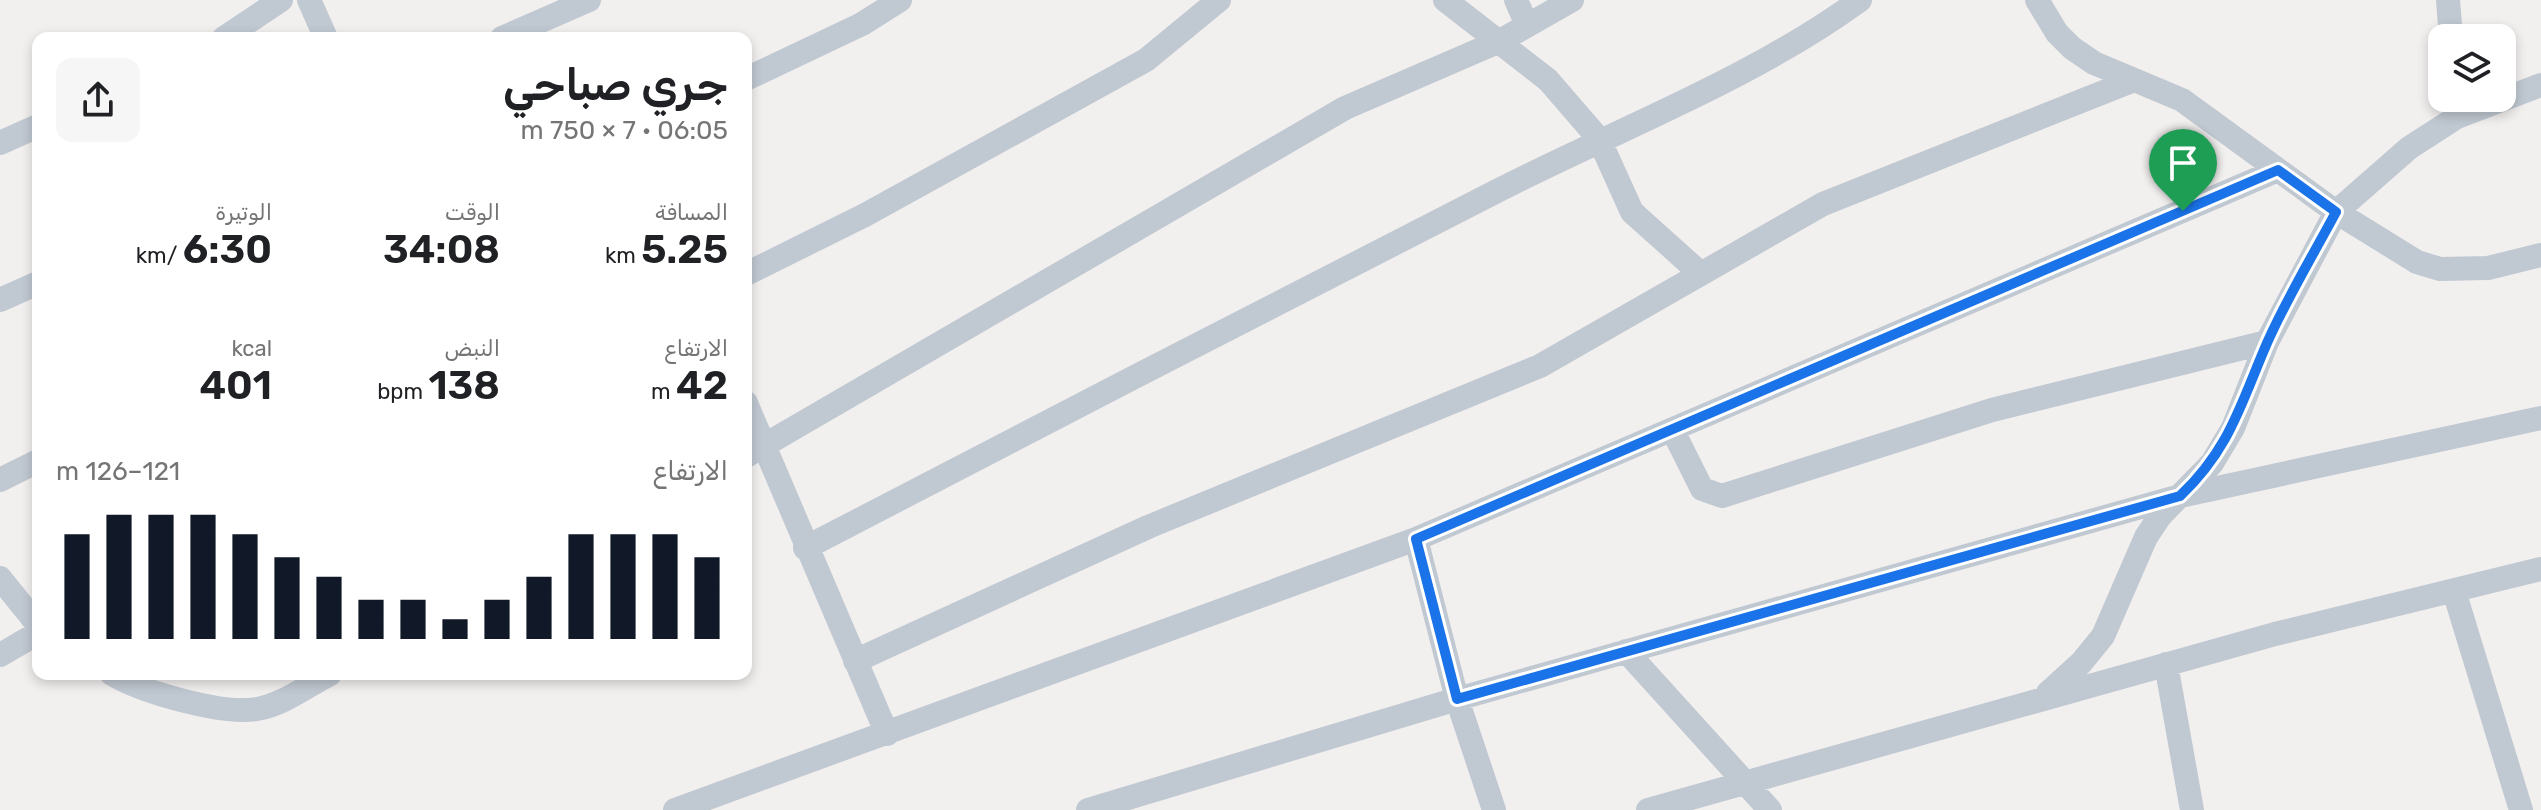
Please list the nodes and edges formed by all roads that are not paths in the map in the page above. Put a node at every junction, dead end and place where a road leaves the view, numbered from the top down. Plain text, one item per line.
1 (281, 0) edge
2 (309, 0) edge
3 (589, 0) edge
4 (900, 0) edge
5 (1219, 0) edge
6 (1445, 0) edge
7 (1516, 0) edge
8 (1572, 0) edge
9 (1860, 0) edge
10 (2037, 0) edge
11 (2448, 0) edge
12 (1526, 23) junction
13 (2450, 24) edge
14 (233, 32) edge
15 (323, 32) edge
16 (516, 32) edge
17 (1500, 41) junction
18 (752, 76) edge
19 (2134, 80) junction
20 (2541, 85) edge
21 (2516, 92) edge
22 (2451, 112) edge
23 (32, 129) edge
24 (1599, 139) junction
25 (0, 143) edge
26 (2278, 170) junction
27 (2336, 212) junction
28 (2541, 255) edge
29 (752, 271) edge
30 (1700, 273) junction
31 (32, 286) edge
32 (0, 300) edge
33 (2267, 342) junction
34 (2541, 418) edge
35 (1673, 431) junction
36 (756, 451) edge
37 (32, 464) edge
38 (0, 480) edge
39 (2180, 496) junction
40 (1416, 539) junction
41 (805, 548) junction
42 (2541, 569) edge
43 (0, 578) edge
44 (2454, 591) junction
45 (32, 618) edge
46 (32, 636) edge
47 (1626, 651) junction
48 (0, 655) edge
49 (855, 661) junction
50 (2166, 664) junction
51 (125, 680) edge
52 (319, 680) edge
53 (2043, 697) junction
54 (1457, 699) junction
55 (887, 734) junction
56 (1746, 780) junction
57 (675, 810) edge
58 (1088, 810) edge
59 (1494, 810) edge
60 (1648, 810) edge
61 (1770, 810) edge
62 (2192, 810) edge
63 (2521, 810) edge

1 - 14 street
2 - 15 street
3 - 16 street
4 - 18 street
5 - 29 street
6 - 17 street
7 - 12 street
8 - 12 street
9 - 24 street
10 - 19 street
11 - 13 street
12 - 17 street
17 - 24 street
17 - 36 street
19 - 26 street
19 - 30 street
20 - 21 street
22 - 27 street
23 - 25 street
24 - 30 street
24 - 41 street
26 - 27 street
26 - 35 street
27 - 28 street
27 - 33 street
30 - 49 street
31 - 32 street
33 - 35 street
33 - 39 street
34 - 39 street
35 - 40 street
36 - 41 street
37 - 38 street
39 - 47 street
39 - 53 street
40 - 54 street
40 - 55 street
41 - 49 street
42 - 44 street
43 - 45 street
44 - 50 street
44 - 63 street
46 - 48 street
47 - 54 street
47 - 56 street
49 - 55 street
50 - 53 street
50 - 62 street
51 - 52 street
53 - 56 street
54 - 58 street
54 - 59 street
55 - 57 street
56 - 60 street
56 - 61 street

